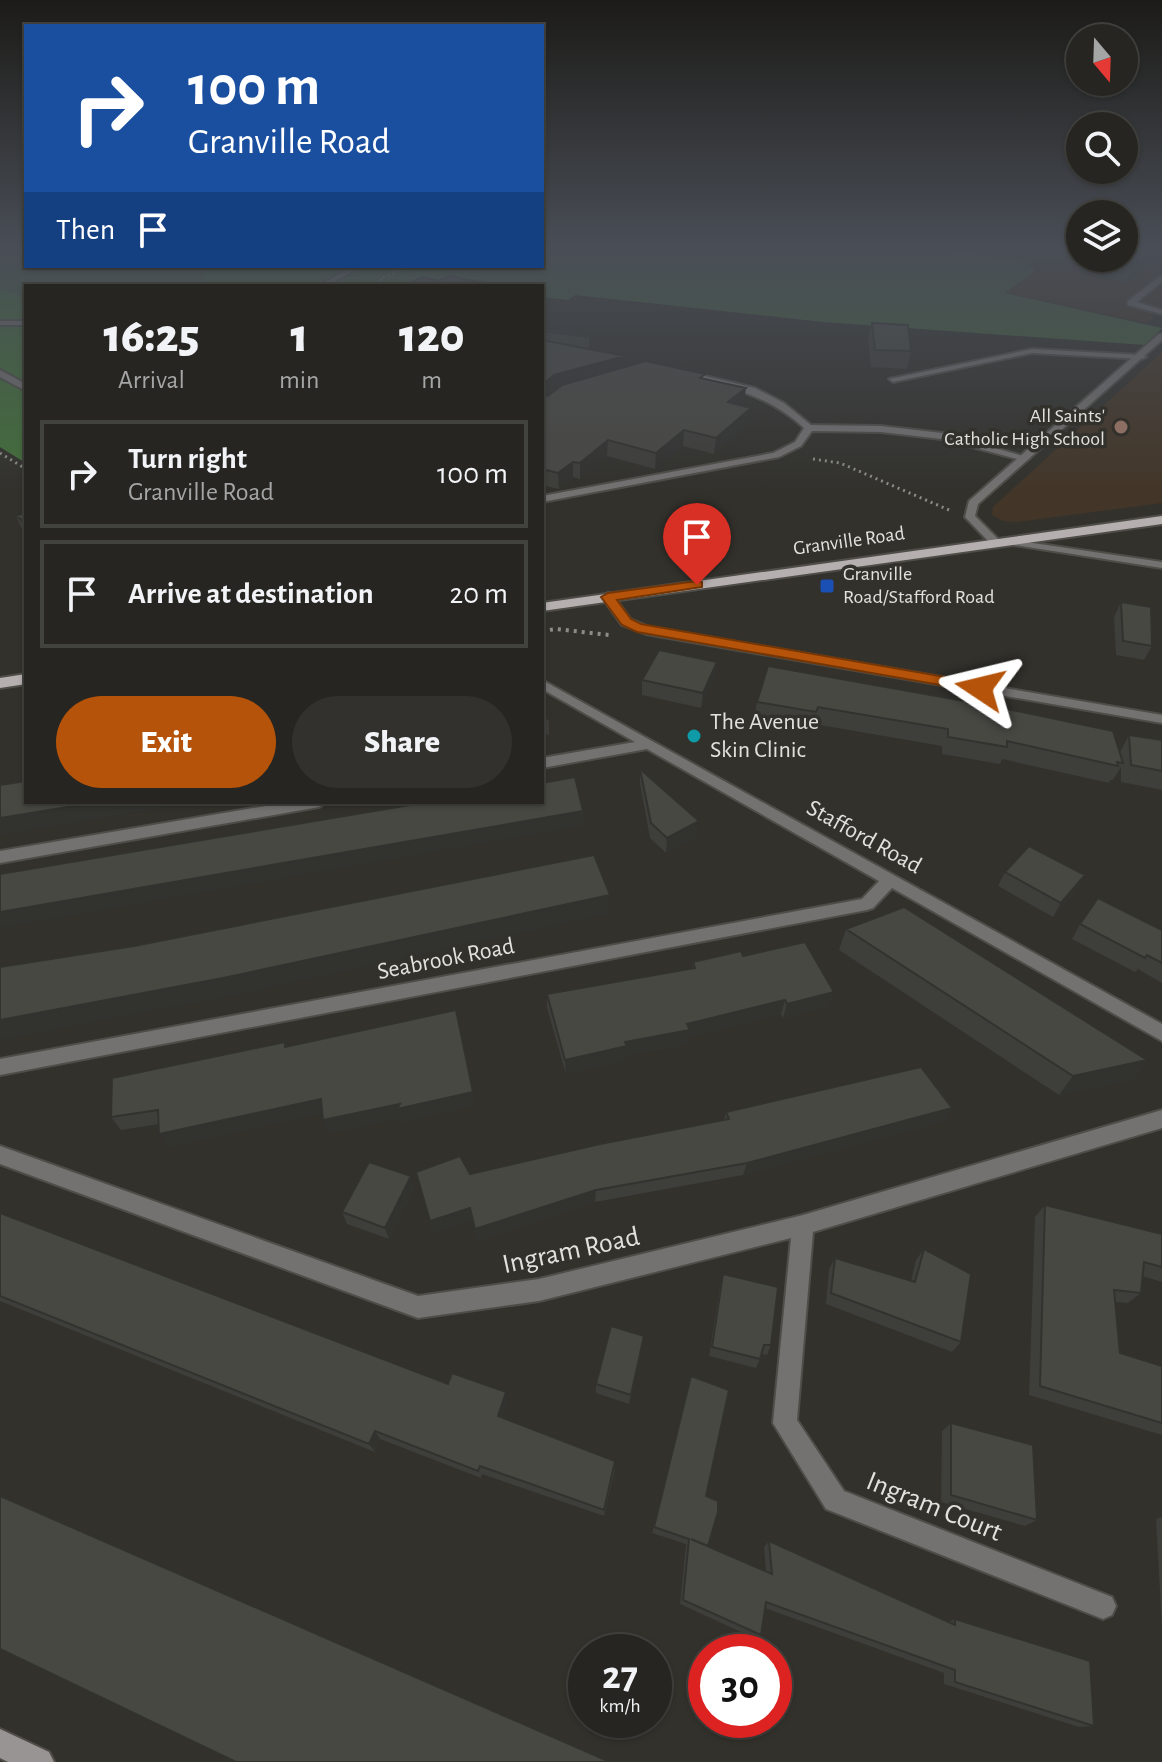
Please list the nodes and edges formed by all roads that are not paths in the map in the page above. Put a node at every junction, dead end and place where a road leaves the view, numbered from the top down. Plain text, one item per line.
1 (1161, 338) edge
2 (1142, 357) junction
3 (667, 371) edge
4 (0, 373) edge
5 (893, 379) dead end
6 (24, 387) edge
7 (809, 428) junction
8 (1025, 458) junction
9 (544, 499) edge
10 (1162, 520) edge
11 (1001, 542) junction
12 (1162, 565) edge
13 (608, 597) junction
14 (544, 607) edge
15 (24, 679) edge
16 (0, 683) edge
17 (544, 685) edge
18 (1162, 719) edge
19 (646, 745) junction
20 (544, 763) edge
21 (307, 804) edge
22 (0, 857) edge
23 (891, 879) junction
24 (1162, 1033) edge
25 (0, 1067) edge
26 (1162, 1119) edge
27 (0, 1155) edge
28 (803, 1225) junction
29 (1103, 1606) dead end
30 (0, 1743) edge
31 (39, 1762) edge

1 - 2 street
2 - 5 street
2 - 8 street
3 - 7 street
4 - 6 street
7 - 8 street
7 - 9 street
8 - 11 street
10 - 11 main road, Granville Road
11 - 12 street
11 - 13 main road, Granville Road
13 - 14 main road, Granville Road
13 - 18 street
15 - 16 main road
17 - 19 street, Stafford Road
19 - 20 street
19 - 23 street, Stafford Road
21 - 22 street
23 - 24 street, Stafford Road
23 - 25 street, Seabrook Road
26 - 28 street, Ingram Road
27 - 28 street, Ingram Road
28 - 29 street, Ingram Court
30 - 31 main road

